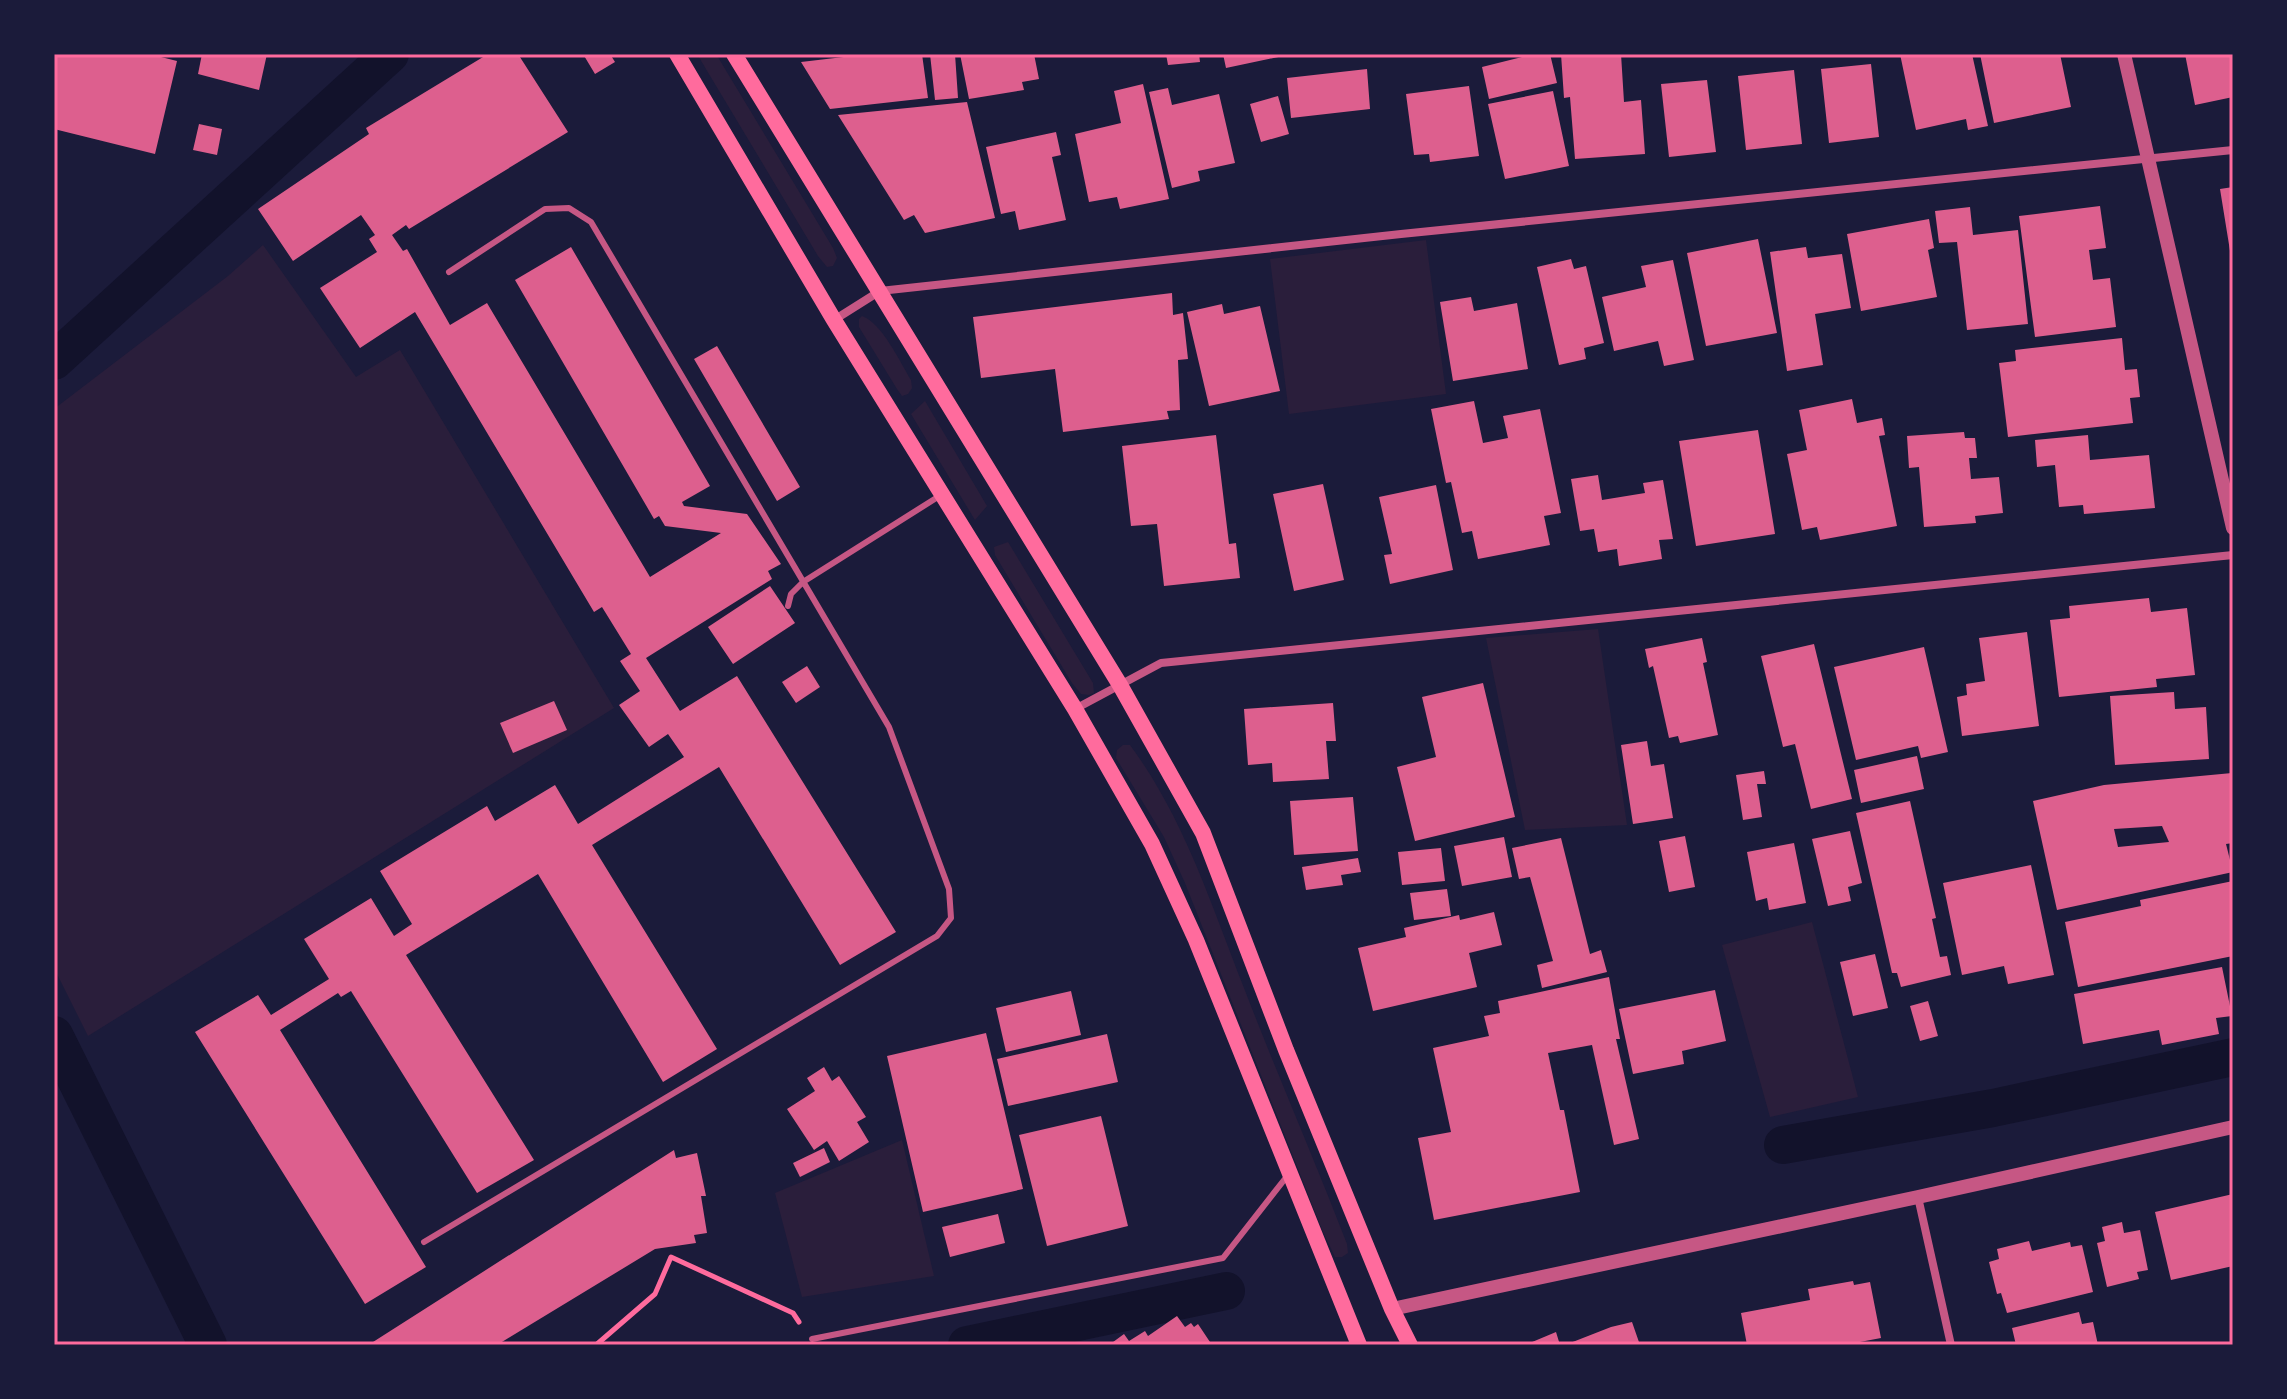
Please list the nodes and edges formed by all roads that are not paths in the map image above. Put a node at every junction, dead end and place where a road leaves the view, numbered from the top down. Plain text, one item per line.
1 (677, 54) edge
2 (734, 54) edge
3 (2124, 54) edge
4 (2233, 150) edge
5 (2146, 158) junction
6 (449, 272) dead end
7 (880, 291) junction
8 (834, 320) junction
9 (941, 495) junction
10 (2233, 528) edge
11 (2233, 555) edge
12 (803, 582) junction
13 (788, 606) dead end
14 (1120, 685) junction
15 (1075, 709) junction
16 (2233, 1127) edge
17 (1288, 1175) junction
18 (1918, 1197) junction
19 (424, 1242) dead end
20 (1392, 1309) junction
21 (812, 1339) road end
22 (1359, 1345) edge
23 (1410, 1345) edge
24 (1951, 1345) edge

1 - 8 main road
2 - 7 main road
3 - 5 street
4 - 5 street
5 - 7 street
5 - 10 street
6 - 12 lane
7 - 8 street
7 - 14 main road
8 - 9 main road
9 - 12 lane
9 - 15 main road
11 - 14 street
12 - 13 lane
12 - 19 lane
14 - 15 street
14 - 20 main road
15 - 17 main road
16 - 18 street
17 - 21 lane
17 - 22 main road
18 - 20 street
18 - 24 street
20 - 23 main road

